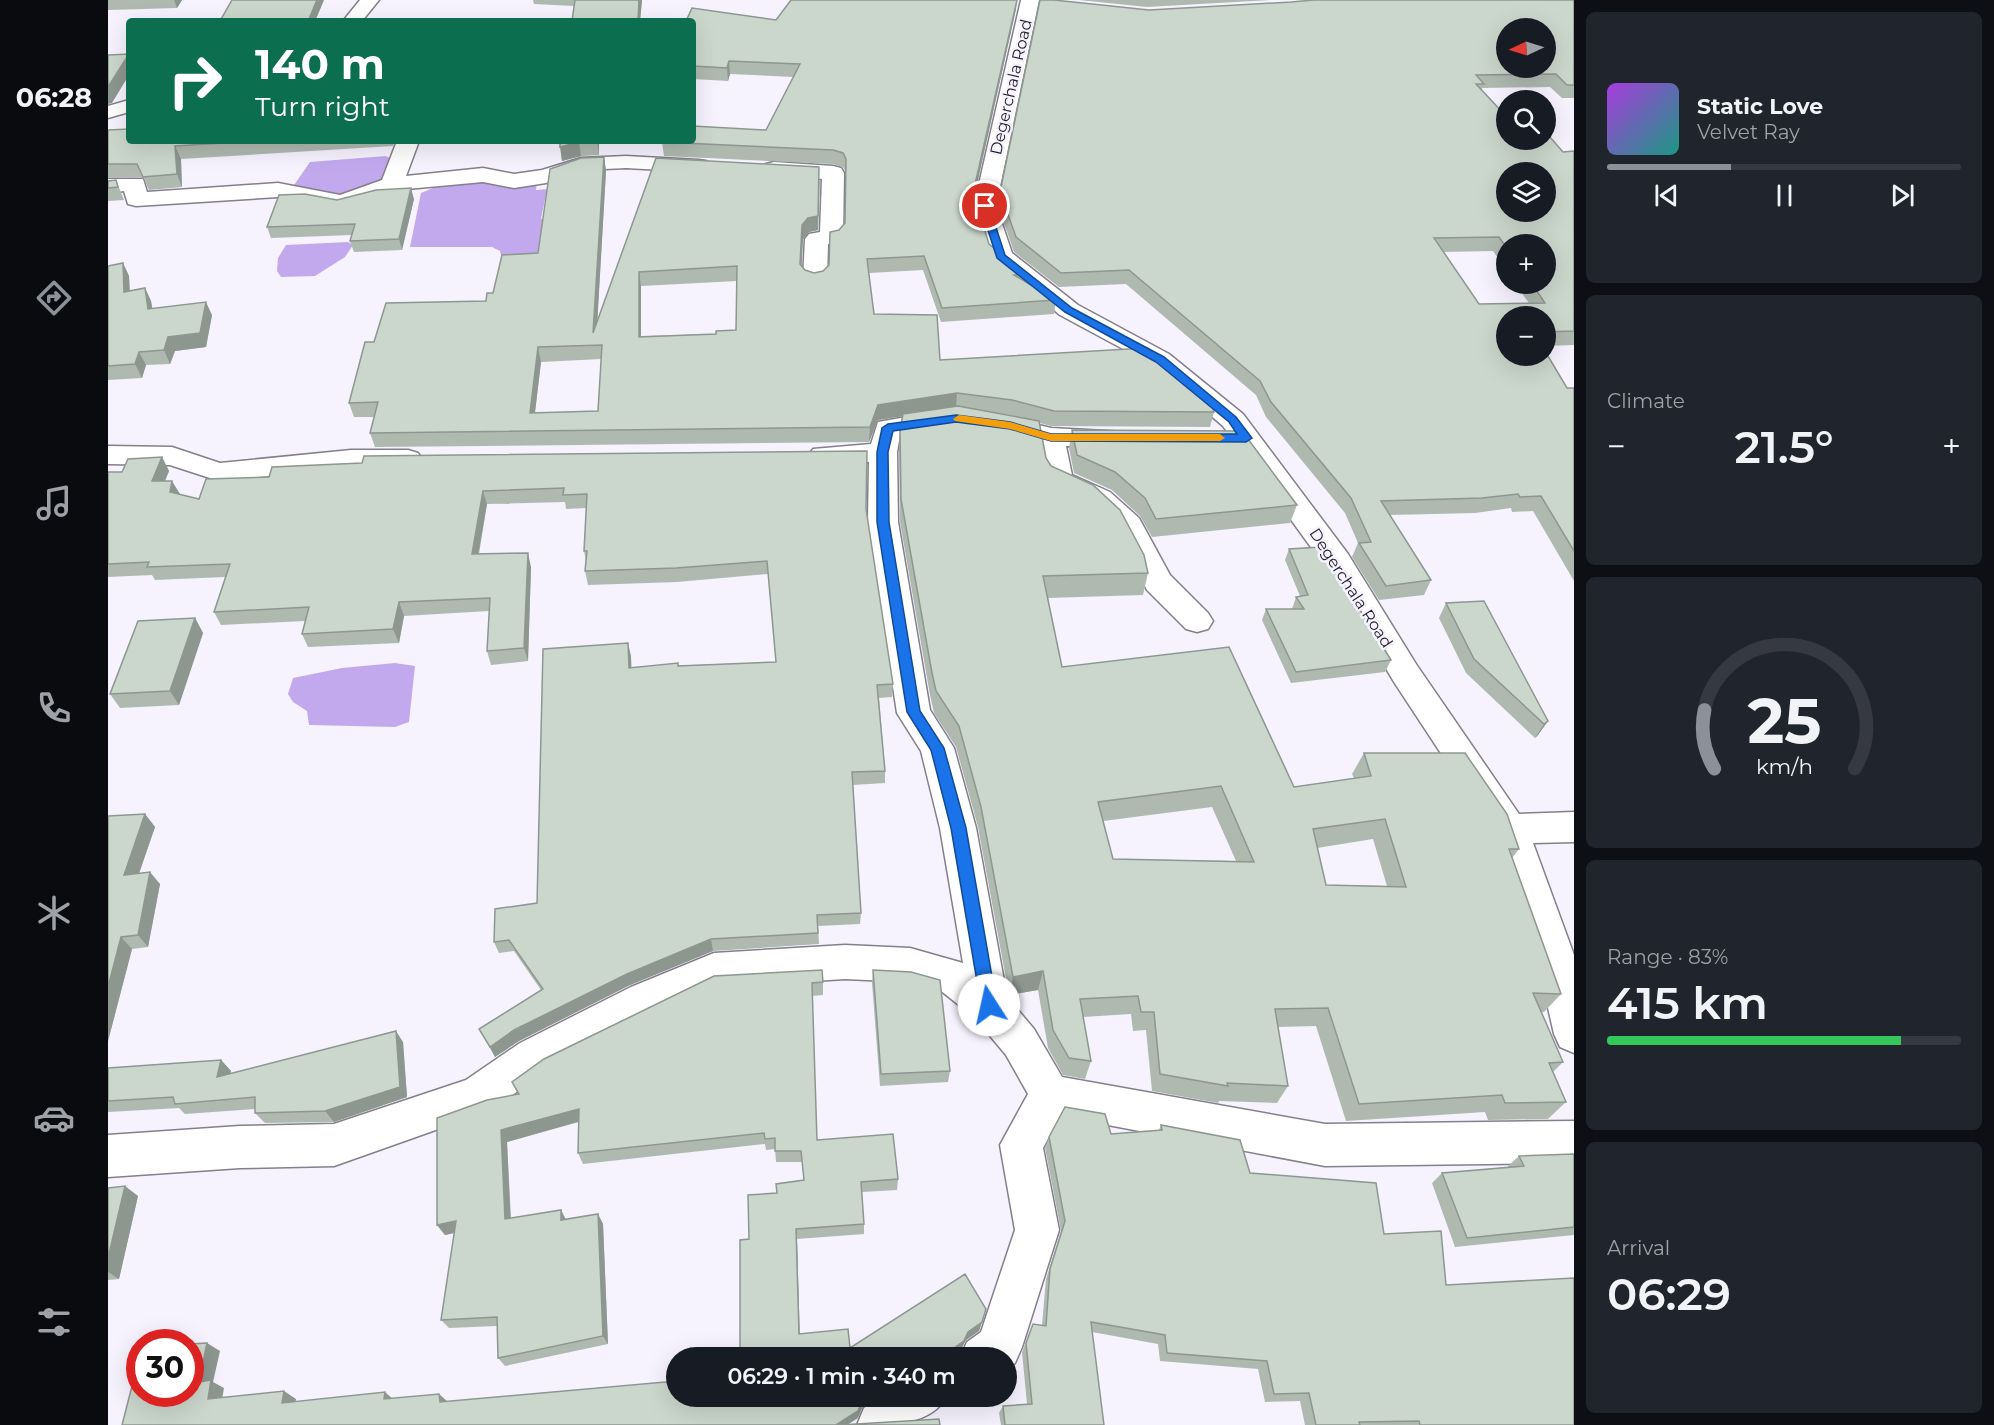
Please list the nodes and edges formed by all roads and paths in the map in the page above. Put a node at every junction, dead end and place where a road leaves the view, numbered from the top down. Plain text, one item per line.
1 (370, 0) edge
2 (1029, 2) edge
3 (355, 18) edge
4 (126, 107) edge
5 (108, 112) edge
6 (407, 144) edge
7 (719, 167) edge
8 (753, 168) edge
9 (392, 184) junction
10 (108, 186) edge
11 (815, 278) edge
12 (1051, 437) junction
13 (1143, 438) edge
14 (1212, 438) edge
15 (1246, 438) junction
16 (883, 452) junction
17 (108, 455) edge
18 (798, 455) edge
19 (432, 458) edge
20 (1197, 621) dead end
21 (1574, 827) edge
22 (1510, 830) junction
23 (989, 1005) junction
24 (1574, 1034) edge
25 (1050, 1094) junction
26 (1574, 1142) edge
27 (108, 1156) edge
28 (999, 1347) edge
29 (908, 1407) edge
30 (881, 1425) edge

1 - 3 street
2 - 15 street, Degerchala Road
4 - 5 street
6 - 9 street
7 - 9 street
8 - 11 street
9 - 10 street
12 - 13 street
12 - 16 street
12 - 20 street
14 - 15 street
15 - 22 street, Degerchala Road
16 - 18 street
16 - 23 street
17 - 19 street
21 - 22 street
22 - 24 street, Degerchala Road
23 - 25 street
23 - 27 street
25 - 26 street
25 - 28 street
29 - 30 street

